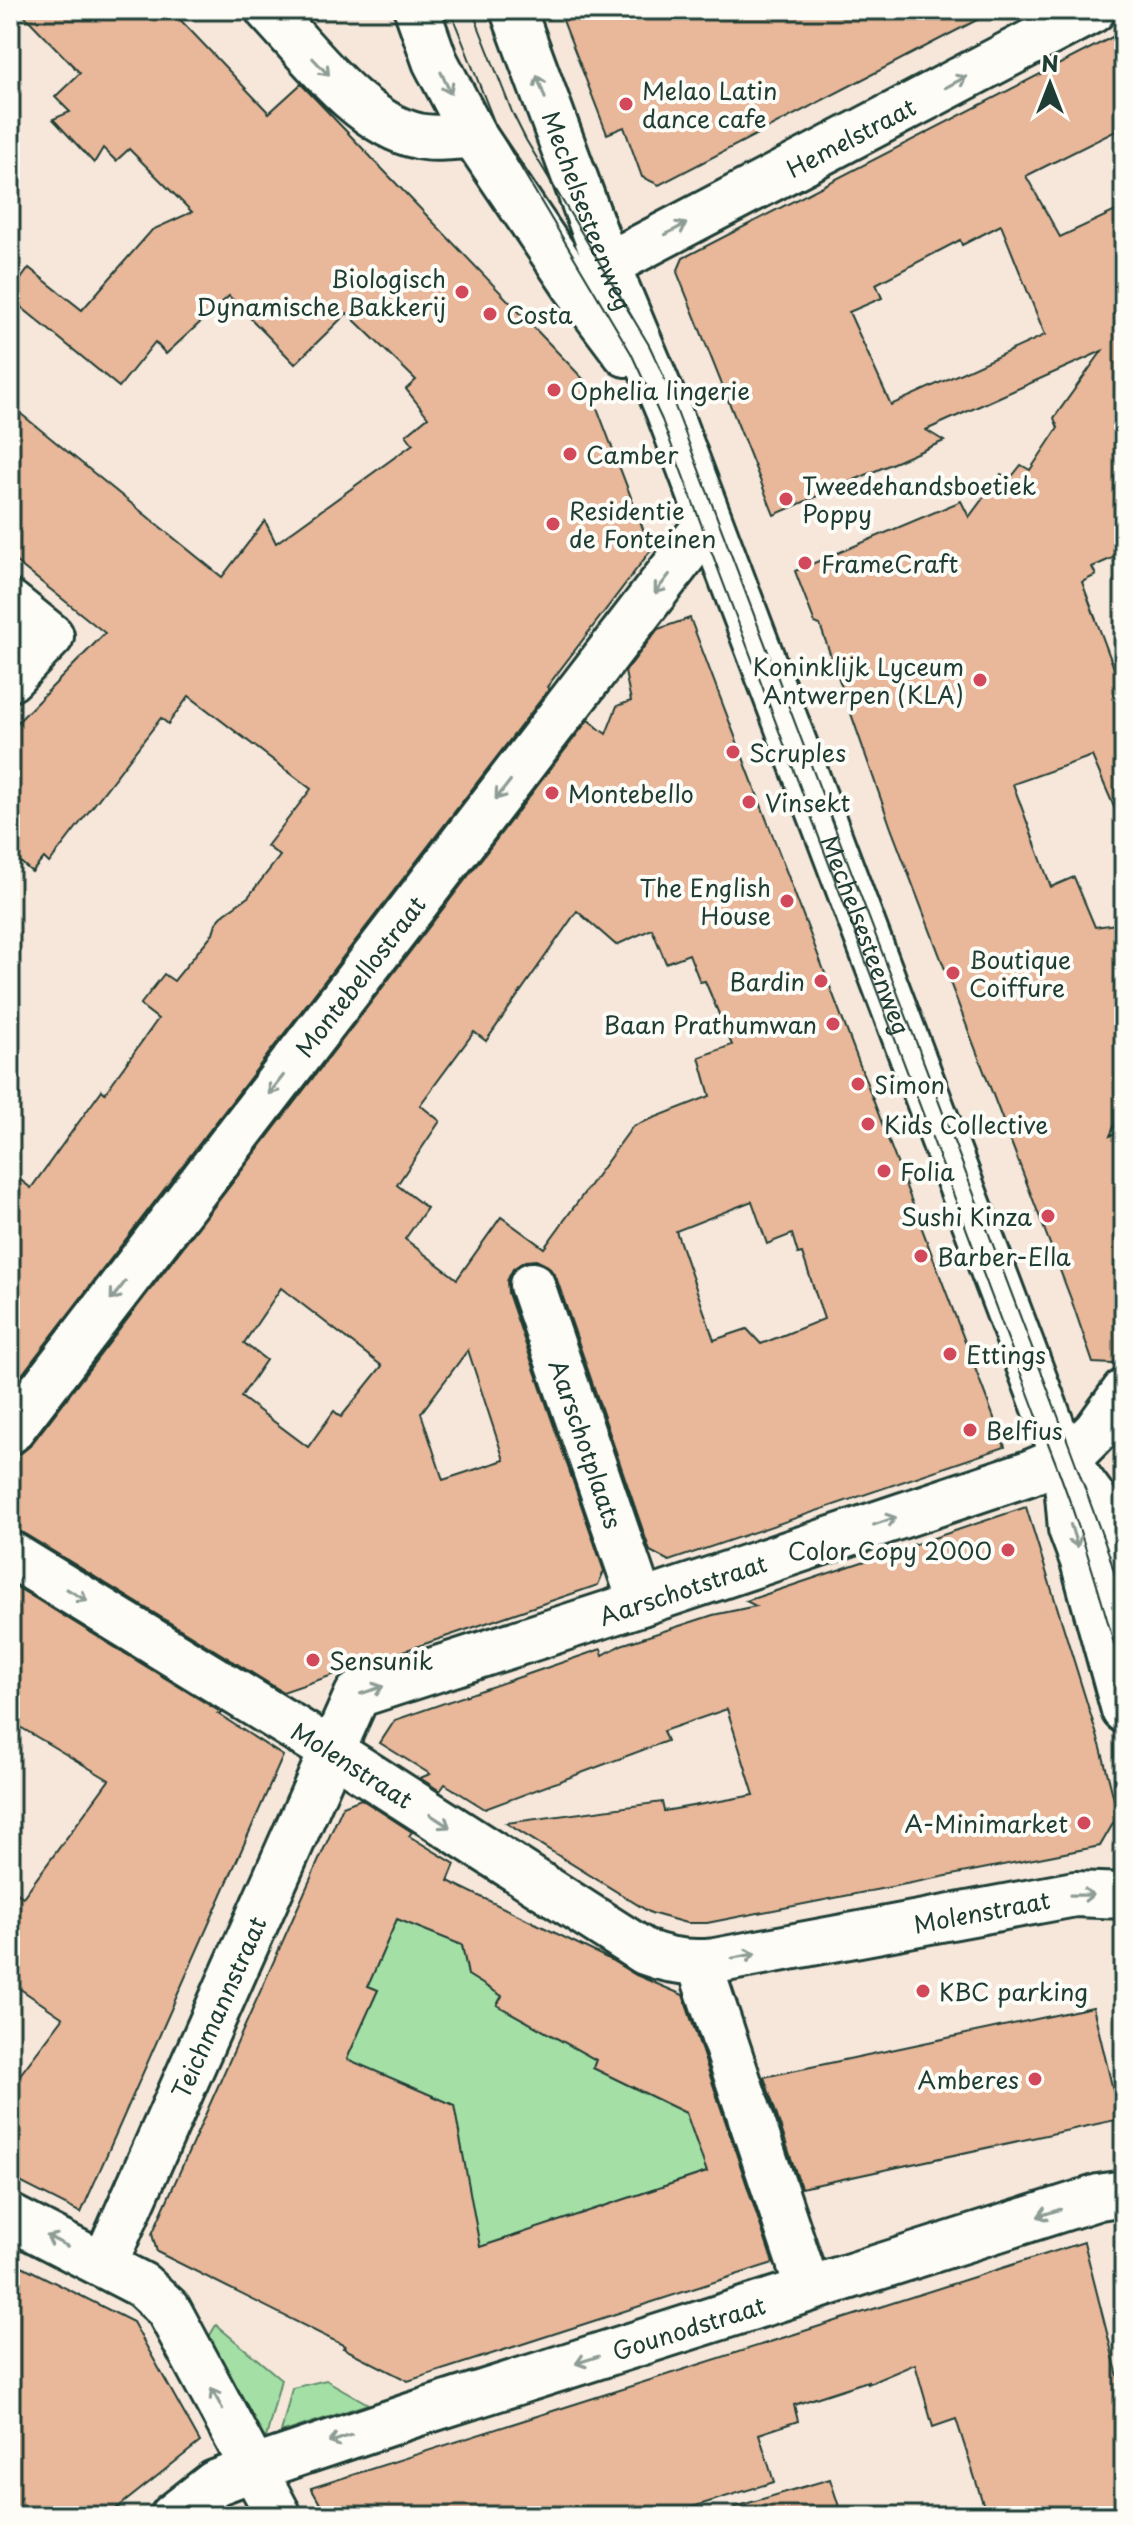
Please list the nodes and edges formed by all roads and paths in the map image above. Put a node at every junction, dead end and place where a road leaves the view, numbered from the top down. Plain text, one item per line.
1 (268, 10) edge
2 (417, 10) edge
3 (513, 10) edge
4 (1093, 10) edge
5 (474, 136) junction
6 (591, 276) junction
7 (709, 522) junction
8 (10, 603) edge
9 (10, 679) edge
10 (532, 1285) dead end
11 (1124, 1392) edge
12 (10, 1431) edge
13 (1064, 1458) junction
14 (10, 1554) edge
15 (1124, 1570) edge
16 (641, 1603) junction
17 (1124, 1710) edge
18 (330, 1750) junction
19 (1124, 1896) edge
20 (699, 1963) junction
21 (1124, 2193) edge
22 (10, 2217) edge
23 (104, 2265) junction
24 (808, 2289) junction
25 (255, 2468) junction
26 (173, 2516) edge
27 (279, 2516) edge

1 -> 5 street
2 -> 5 street, Mechelsesteenweg
6 -> 3 street, Mechelsesteenweg
6 -> 4 street, Hemelstraat
5 - 6 street, Mechelsesteenweg
6 - 7 street, Mechelsesteenweg
7 -> 12 street, Montebellostraat
7 - 13 street, Mechelsesteenweg
8 - 9 street
10 - 16 street, Aarschotplaats
11 - 13 street, Aarschotstraat
13 - 15 street, Mechelsesteenweg
16 -> 13 street, Aarschotstraat
13 -> 17 street, Mechelsesteenweg
14 -> 18 street, Molenstraat
18 -> 16 street, Aarschotstraat
18 -> 20 street, Molenstraat
18 - 23 street, Teichmannstraat
20 -> 19 street, Molenstraat
20 - 24 street
21 -> 24 street, Gounodstraat
23 -> 22 street
25 -> 23 street
24 -> 25 street, Gounodstraat
25 - 26 street, Gounodstraat
25 - 27 street

